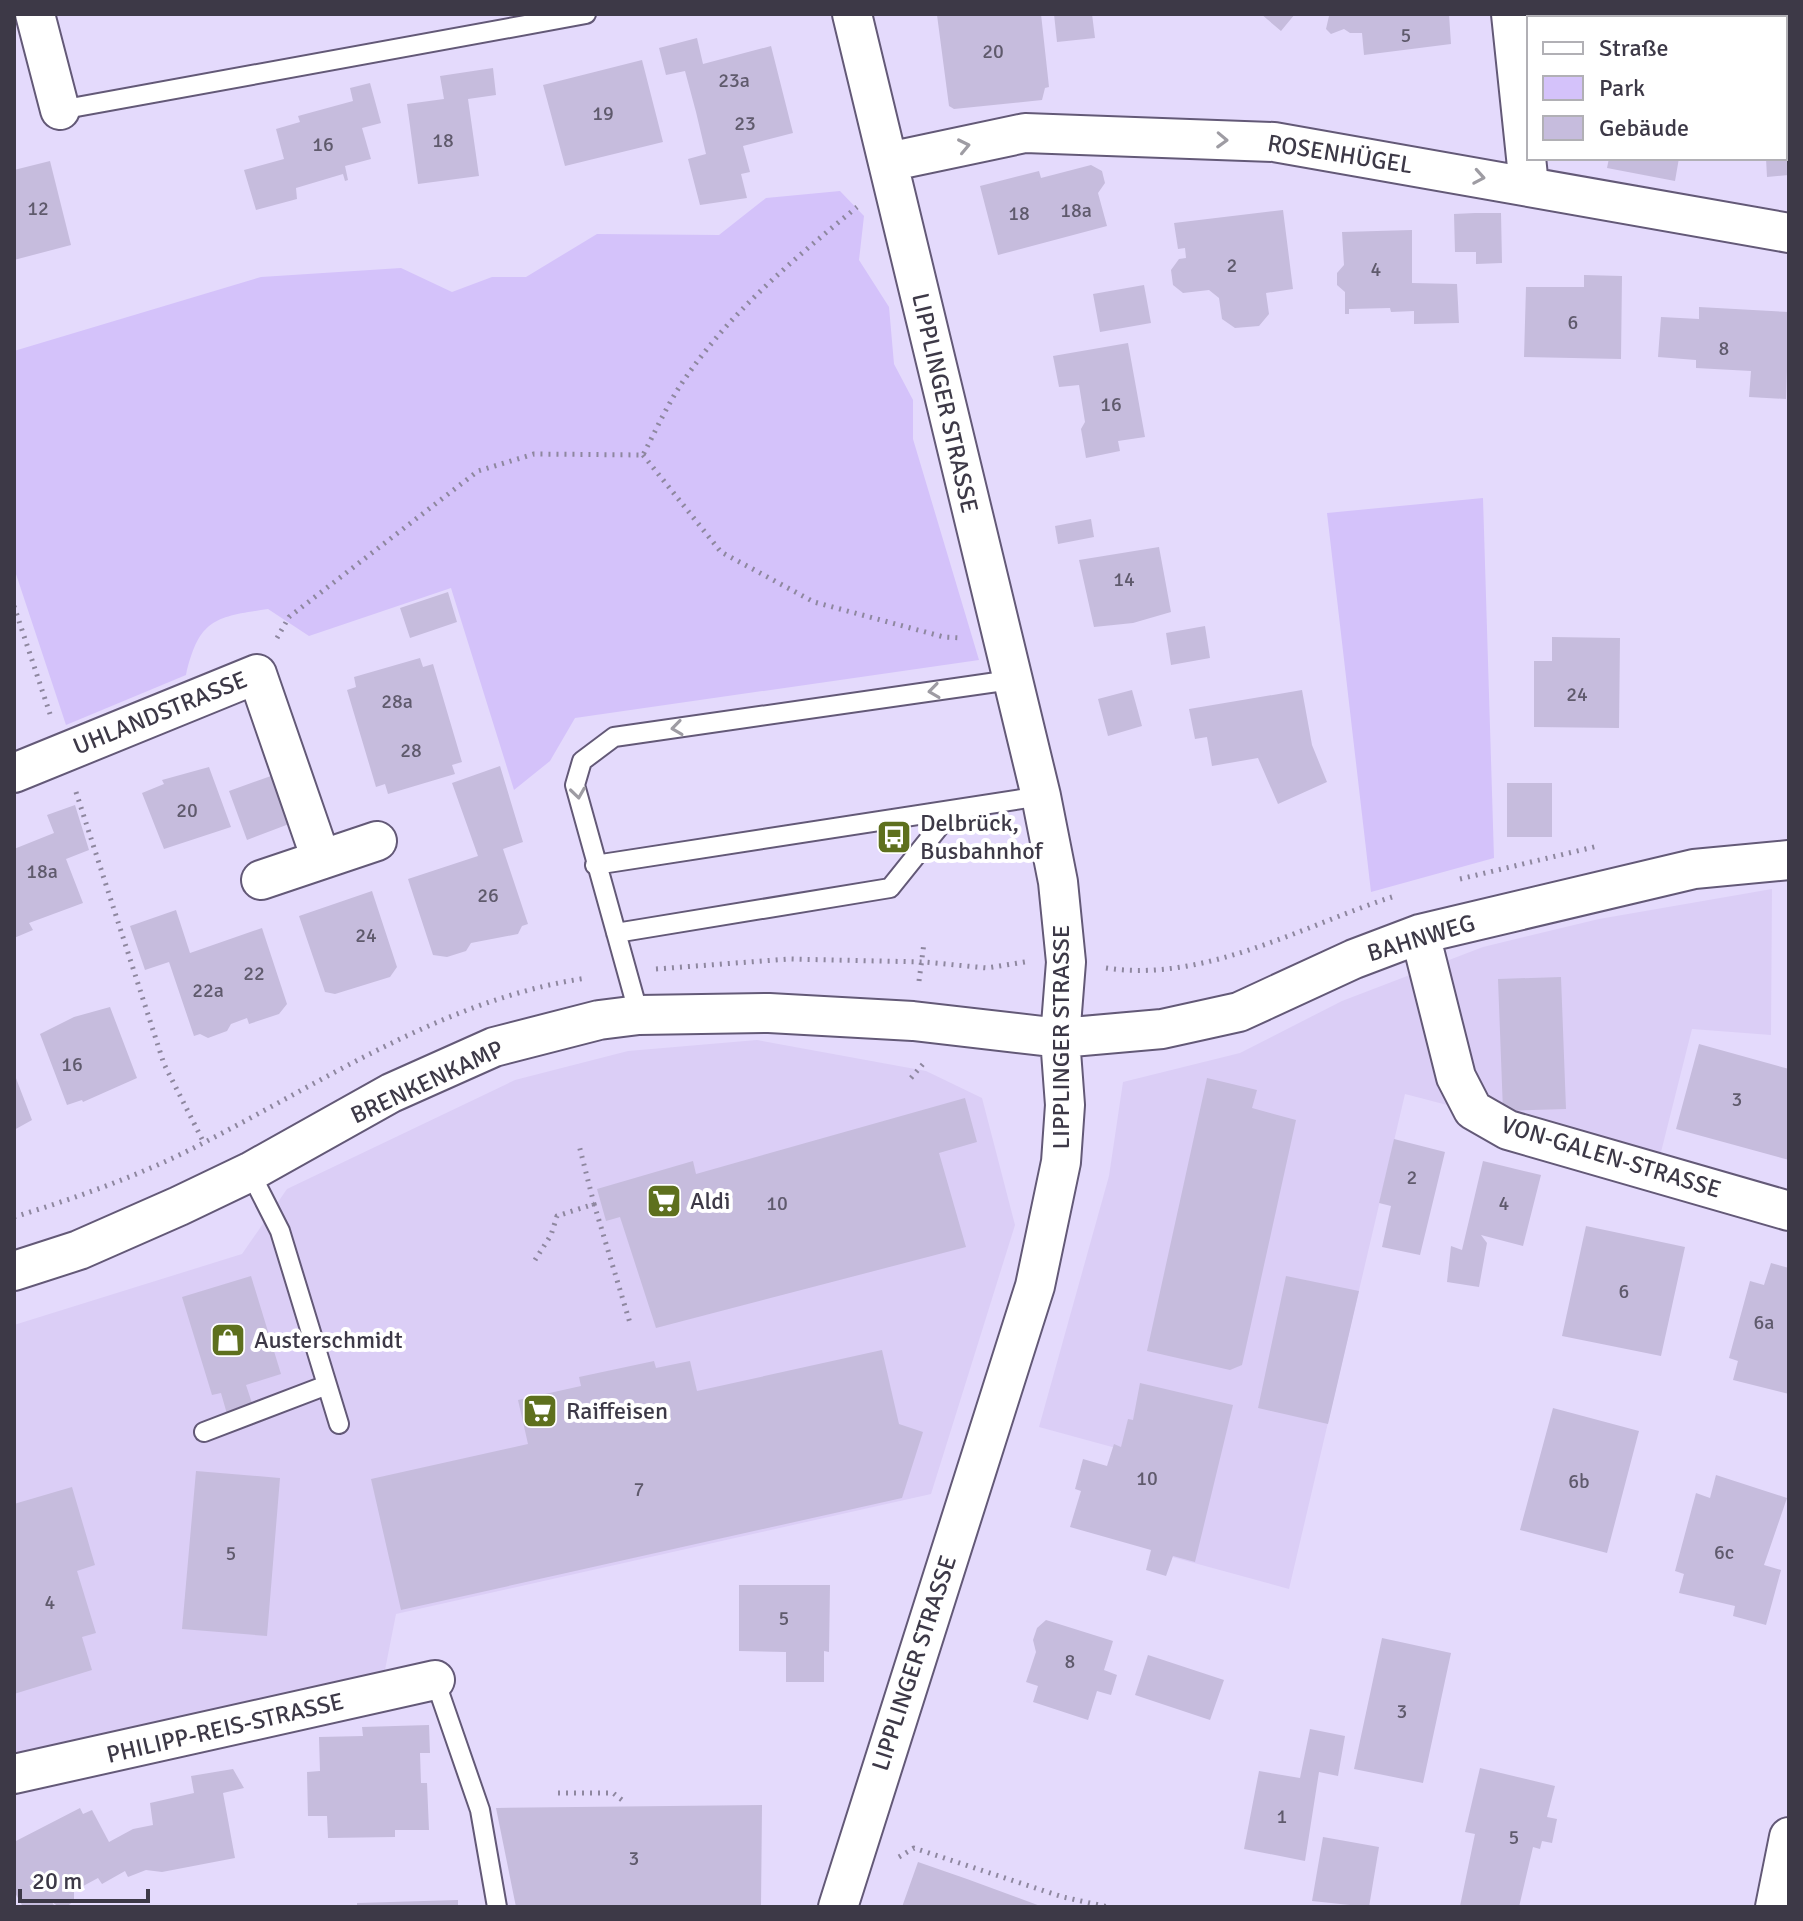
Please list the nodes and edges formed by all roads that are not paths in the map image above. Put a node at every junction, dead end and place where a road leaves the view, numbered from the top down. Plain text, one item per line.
1 (35, 14) edge
2 (586, 14) edge
3 (852, 14) edge
4 (1511, 14) edge
5 (60, 110) joint
6 (892, 178) junction
7 (1529, 186) junction
8 (1789, 233) edge
9 (1011, 680) junction
10 (14, 773) edge
11 (1041, 796) junction
12 (951, 812) junction
13 (377, 841) dead end
14 (321, 859) junction
15 (1789, 860) edge
16 (595, 865) junction
17 (261, 880) dead end
18 (616, 933) junction
19 (1420, 934) junction
20 (639, 1015) junction
21 (1060, 1038) junction
22 (250, 1172) junction
23 (1789, 1211) edge
24 (14, 1271) edge
25 (327, 1385) junction
26 (339, 1424) dead end
27 (204, 1432) dead end
28 (435, 1680) joint
29 (14, 1774) edge
30 (1789, 1837) edge
31 (497, 1907) edge
32 (838, 1907) edge
33 (1775, 1907) edge

1 - 5 street
2 - 5 lane
3 - 6 street, LIPPLINGER STRASSE
4 - 7 street
6 -> 7 street, ROSENHÜGEL
6 - 9 street, LIPPLINGER STRASSE
7 - 8 street, ROSENHÜGEL
9 - 11 street, LIPPLINGER STRASSE
9 -> 16 lane
10 - 14 street, UHLANDSTRASSE
11 - 12 lane
11 - 21 street, LIPPLINGER STRASSE
12 - 16 lane
12 - 18 lane
13 - 14 street
14 - 17 street
15 - 19 street, BAHNWEG
16 - 18 lane
18 - 20 lane
19 - 21 street, BAHNWEG
19 - 23 street, VON-GALEN-STRASSE
20 - 21 street, BRENKENKAMP
20 - 22 street, BRENKENKAMP
21 - 32 street, LIPPLINGER STRASSE
22 - 24 street, BRENKENKAMP
22 - 25 lane
25 - 26 lane
25 - 27 lane
28 - 29 street, PHILIPP-REIS-STRASSE
28 - 31 lane
30 - 33 street

